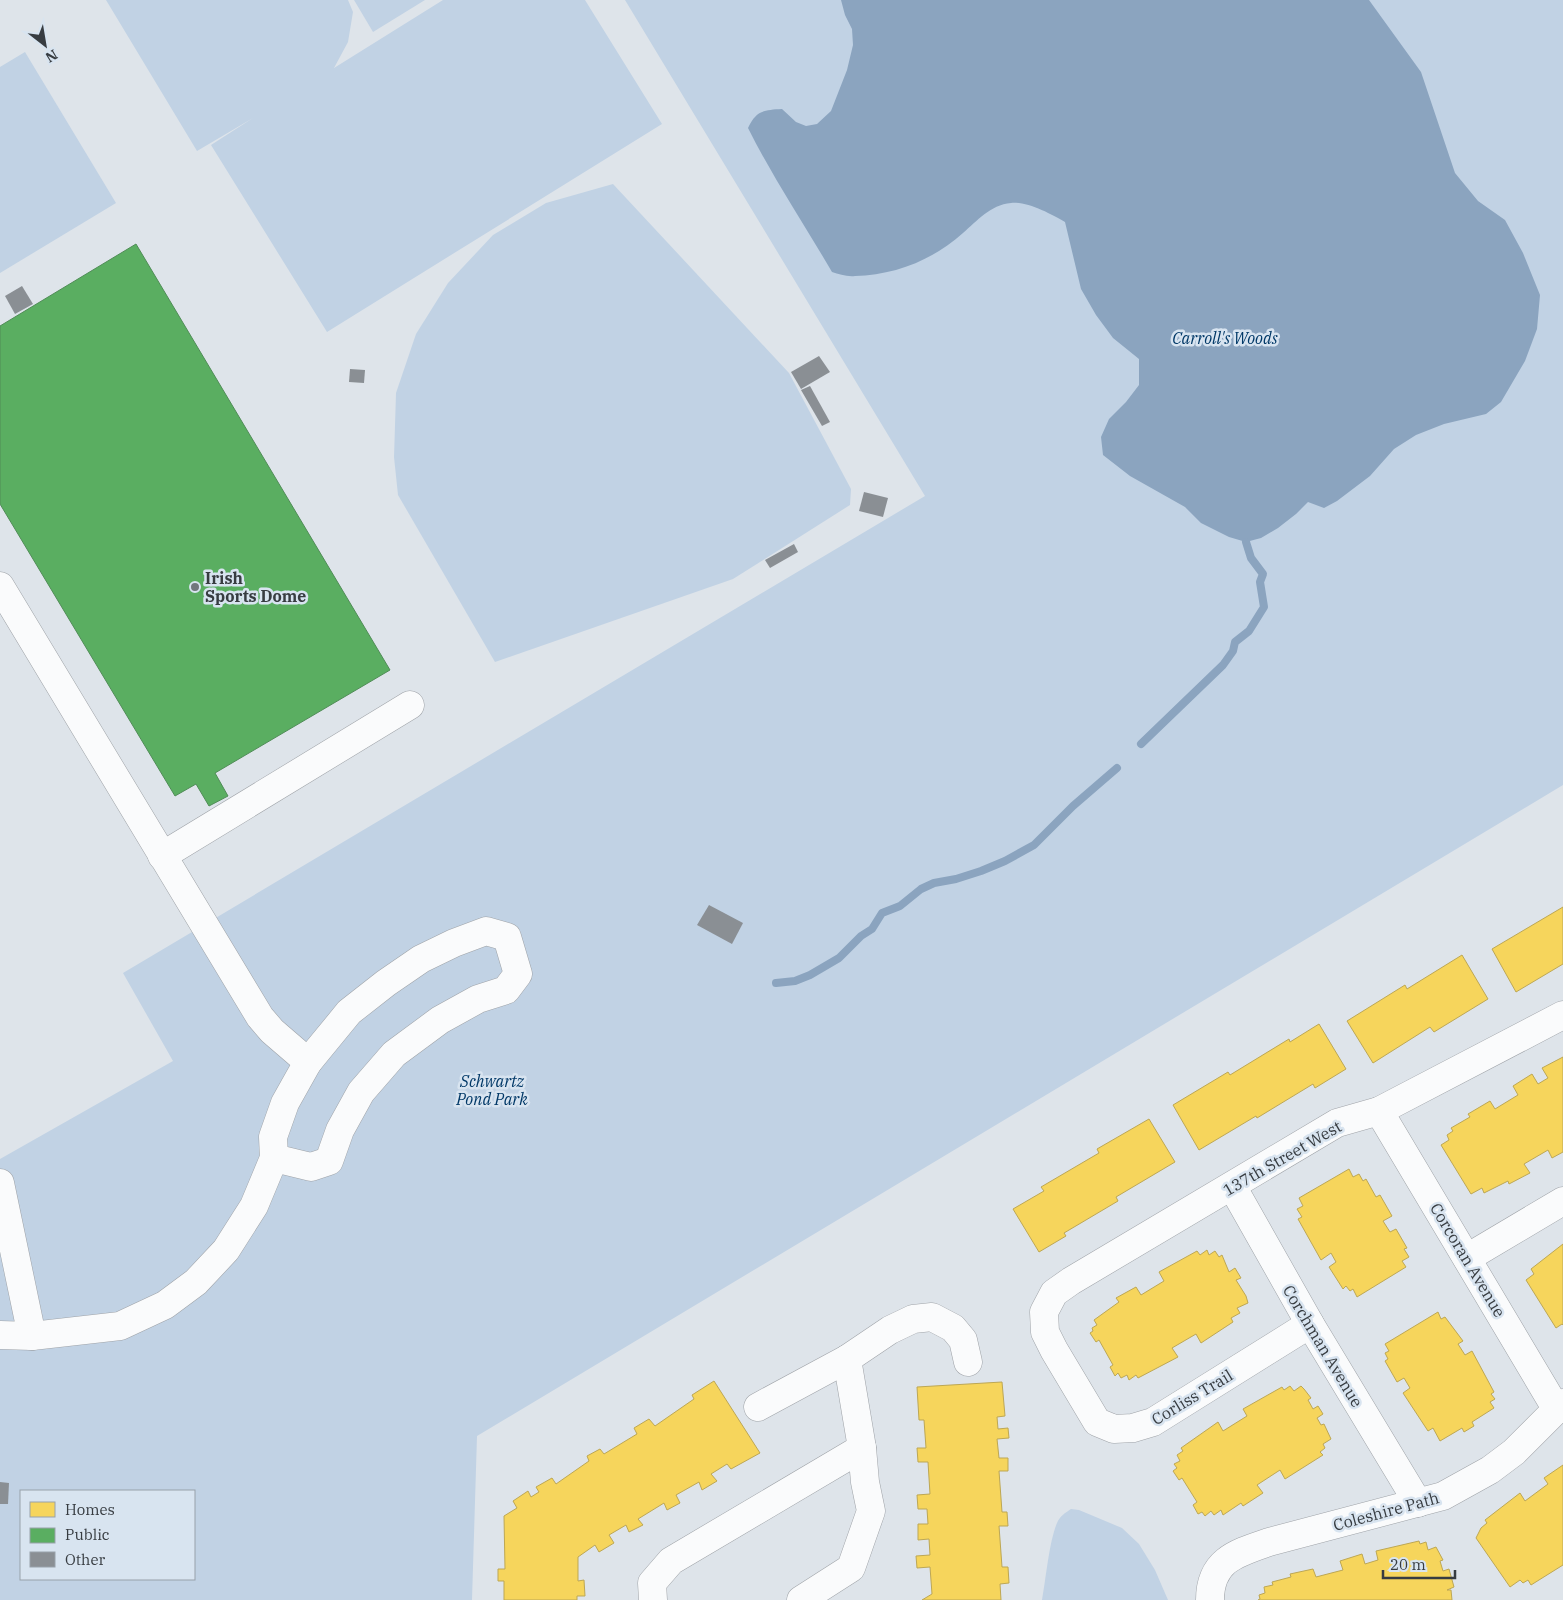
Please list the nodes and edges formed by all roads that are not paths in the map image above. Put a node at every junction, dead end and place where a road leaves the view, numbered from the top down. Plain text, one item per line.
1 (0, 586) edge
2 (410, 705) dead end
3 (162, 856) junction
4 (1563, 1015) edge
5 (308, 1062) junction
6 (1379, 1111) junction
7 (274, 1158) junction
8 (0, 1182) edge
9 (1232, 1186) junction
10 (1563, 1201) edge
11 (1466, 1258) junction
12 (1044, 1312) joint
13 (1310, 1324) junction
14 (0, 1335) edge
15 (32, 1336) junction
16 (847, 1359) junction
17 (968, 1362) dead end
18 (758, 1407) dead end
19 (1560, 1407) edge
20 (862, 1448) junction
21 (1418, 1503) junction
22 (653, 1600) edge
23 (801, 1600) edge
24 (1210, 1600) edge

1 - 3 street
2 - 3 street
3 - 5 street
4 - 6 street, 137th Street West
5 - 7 street
5 - 7 street
6 - 9 street, 137th Street West
6 - 11 street, Corcoran Avenue
7 - 15 street
8 - 15 street
9 - 12 street, 137th Street West
9 - 13 street, Corchman Avenue
10 - 11 street
11 - 19 street, Corcoran Avenue
12 - 13 street, Corliss Trail
13 - 21 street, Corchman Avenue
14 - 15 street
16 - 17 street
16 - 18 street
16 - 20 street
19 - 21 street, Coleshire Path
20 - 22 street
20 - 23 street
21 - 24 street, Coleshire Path

